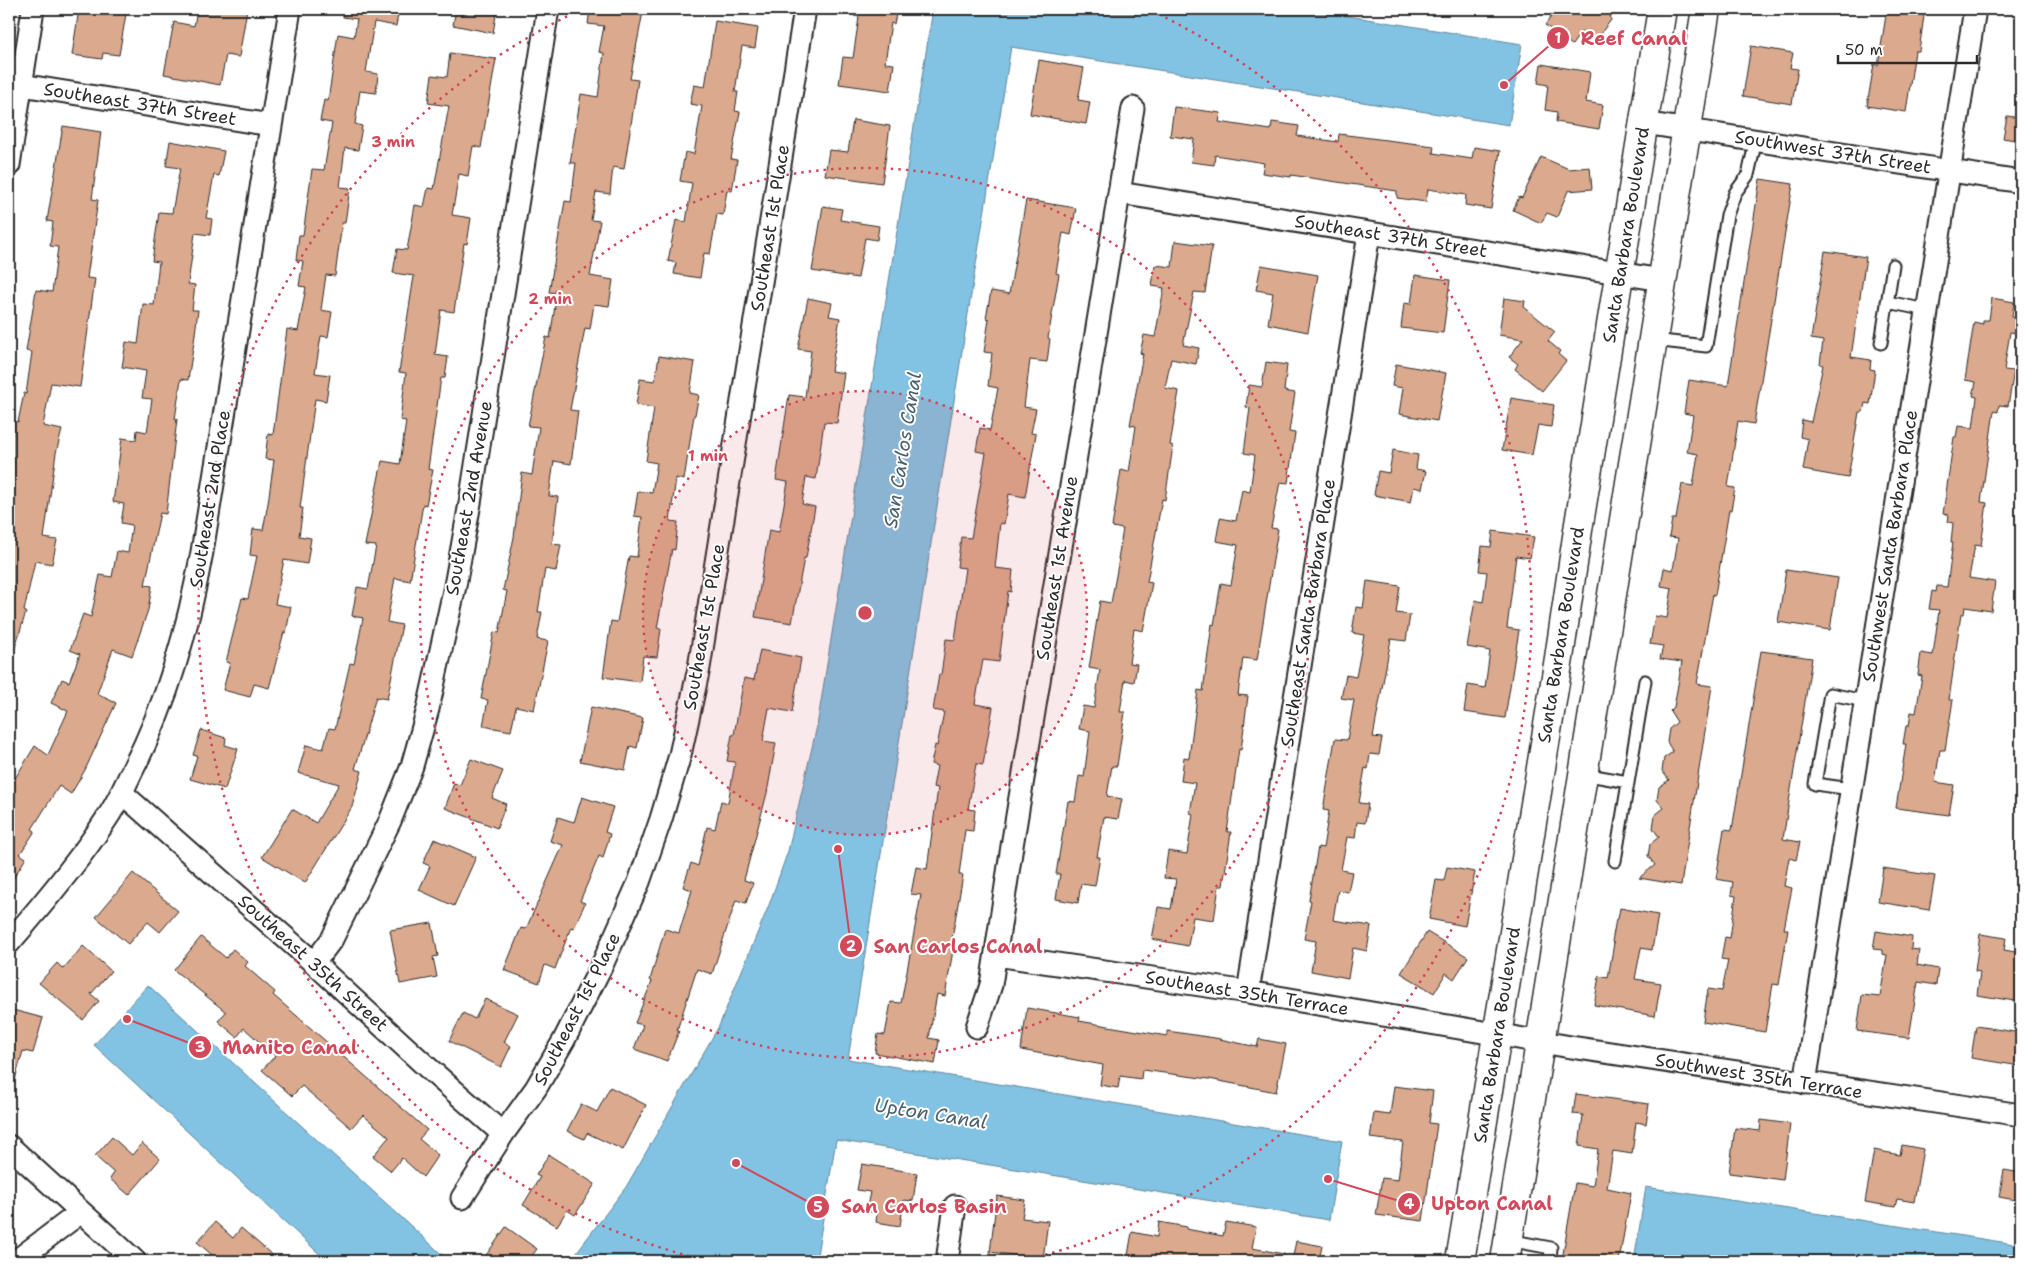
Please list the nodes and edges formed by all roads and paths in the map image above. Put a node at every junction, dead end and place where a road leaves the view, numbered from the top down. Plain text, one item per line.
1 (34, 9) edge
2 (290, 9) edge
3 (548, 9) edge
4 (805, 9) edge
5 (1662, 9) edge
6 (1706, 9) edge
7 (1975, 9) edge
8 (15, 84) edge
9 (1133, 108) dead end
10 (1644, 123) junction
11 (272, 125) junction
12 (1686, 130) junction
13 (1756, 140) junction
14 (9, 164) edge
15 (1949, 171) junction
16 (2021, 182) edge
17 (1119, 193) junction
18 (1368, 234) junction
19 (1893, 265) dead end
20 (1619, 273) junction
21 (1662, 280) junction
22 (1887, 302) junction
23 (1927, 310) junction
24 (1653, 340) junction
25 (1881, 343) dead end
26 (1560, 658) junction
27 (1600, 664) junction
28 (1645, 681) dead end
29 (1865, 701) junction
30 (1583, 774) junction
31 (1628, 782) junction
32 (1851, 789) junction
33 (122, 793) junction
34 (1615, 861) dead end
35 (9, 942) edge
36 (996, 955) junction
37 (314, 963) junction
38 (1248, 992) junction
39 (977, 1027) dead end
40 (1497, 1034) junction
41 (1540, 1041) junction
42 (1805, 1083) junction
43 (2021, 1115) edge
44 (503, 1134) junction
45 (9, 1146) edge
46 (462, 1198) dead end
47 (955, 1206) dead end
48 (81, 1212) junction
49 (1507, 1251) edge
50 (16, 1261) edge
51 (135, 1261) edge
52 (947, 1261) edge
53 (1460, 1261) edge
54 (1550, 1261) edge

1 - 8 street
2 - 11 street, Southeast 2nd Place
3 - 37 street, Southeast 2nd Avenue
4 - 44 street, Southeast 1st Place
5 - 10 main road, Santa Barbara Boulevard
6 - 12 main road
7 - 15 street, Southwest Santa Barbara Place
8 - 11 street, Southeast 37th Street
8 - 14 street
9 - 17 street, Southeast 1st Avenue
10 - 12 street, Southwest 37th Street
10 - 20 main road, Santa Barbara Boulevard
11 - 33 street, Southeast 2nd Place
12 - 13 street, Southwest 37th Street
12 - 21 main road
13 - 15 street, Southwest 37th Street
13 - 24 lane
15 - 16 street, Southwest 37th Street
15 - 23 street, Southwest Santa Barbara Place
17 - 18 street, Southeast 37th Street
17 - 36 street, Southeast 1st Avenue
18 - 20 street, Southeast 37th Street
18 - 38 street, Southeast Santa Barbara Place
19 - 22 lane
20 - 21 street, Southeast 37th Street
20 - 26 main road, Santa Barbara Boulevard
21 - 24 main road
22 - 23 lane
22 - 25 lane
23 - 29 street, Southwest Santa Barbara Place
24 - 27 main road
26 - 27 main road
26 - 40 main road, Santa Barbara Boulevard
27 - 30 main road
28 - 31 lane
29 - 32 street, Southwest Santa Barbara Place
29 - 32 lane
30 - 31 lane
30 - 41 main road
31 - 34 lane
32 - 42 street, Southwest Santa Barbara Place
33 - 35 street, Southeast 2nd Place
33 - 37 street, Southeast 35th Street
36 - 38 street, Southeast 35th Terrace
36 - 39 street, Southeast 1st Avenue
37 - 44 street, Southeast 35th Street
38 - 40 street, Southeast 35th Terrace
40 - 41 street, Southwest 35th Terrace
40 - 53 main road, Santa Barbara Boulevard
41 - 42 street, Southwest 35th Terrace
41 - 49 main road
42 - 43 street, Southwest 35th Terrace
44 - 46 street, Southeast 1st Place
45 - 48 street
47 - 52 street
48 - 50 street
48 - 51 street
49 - 54 lane

